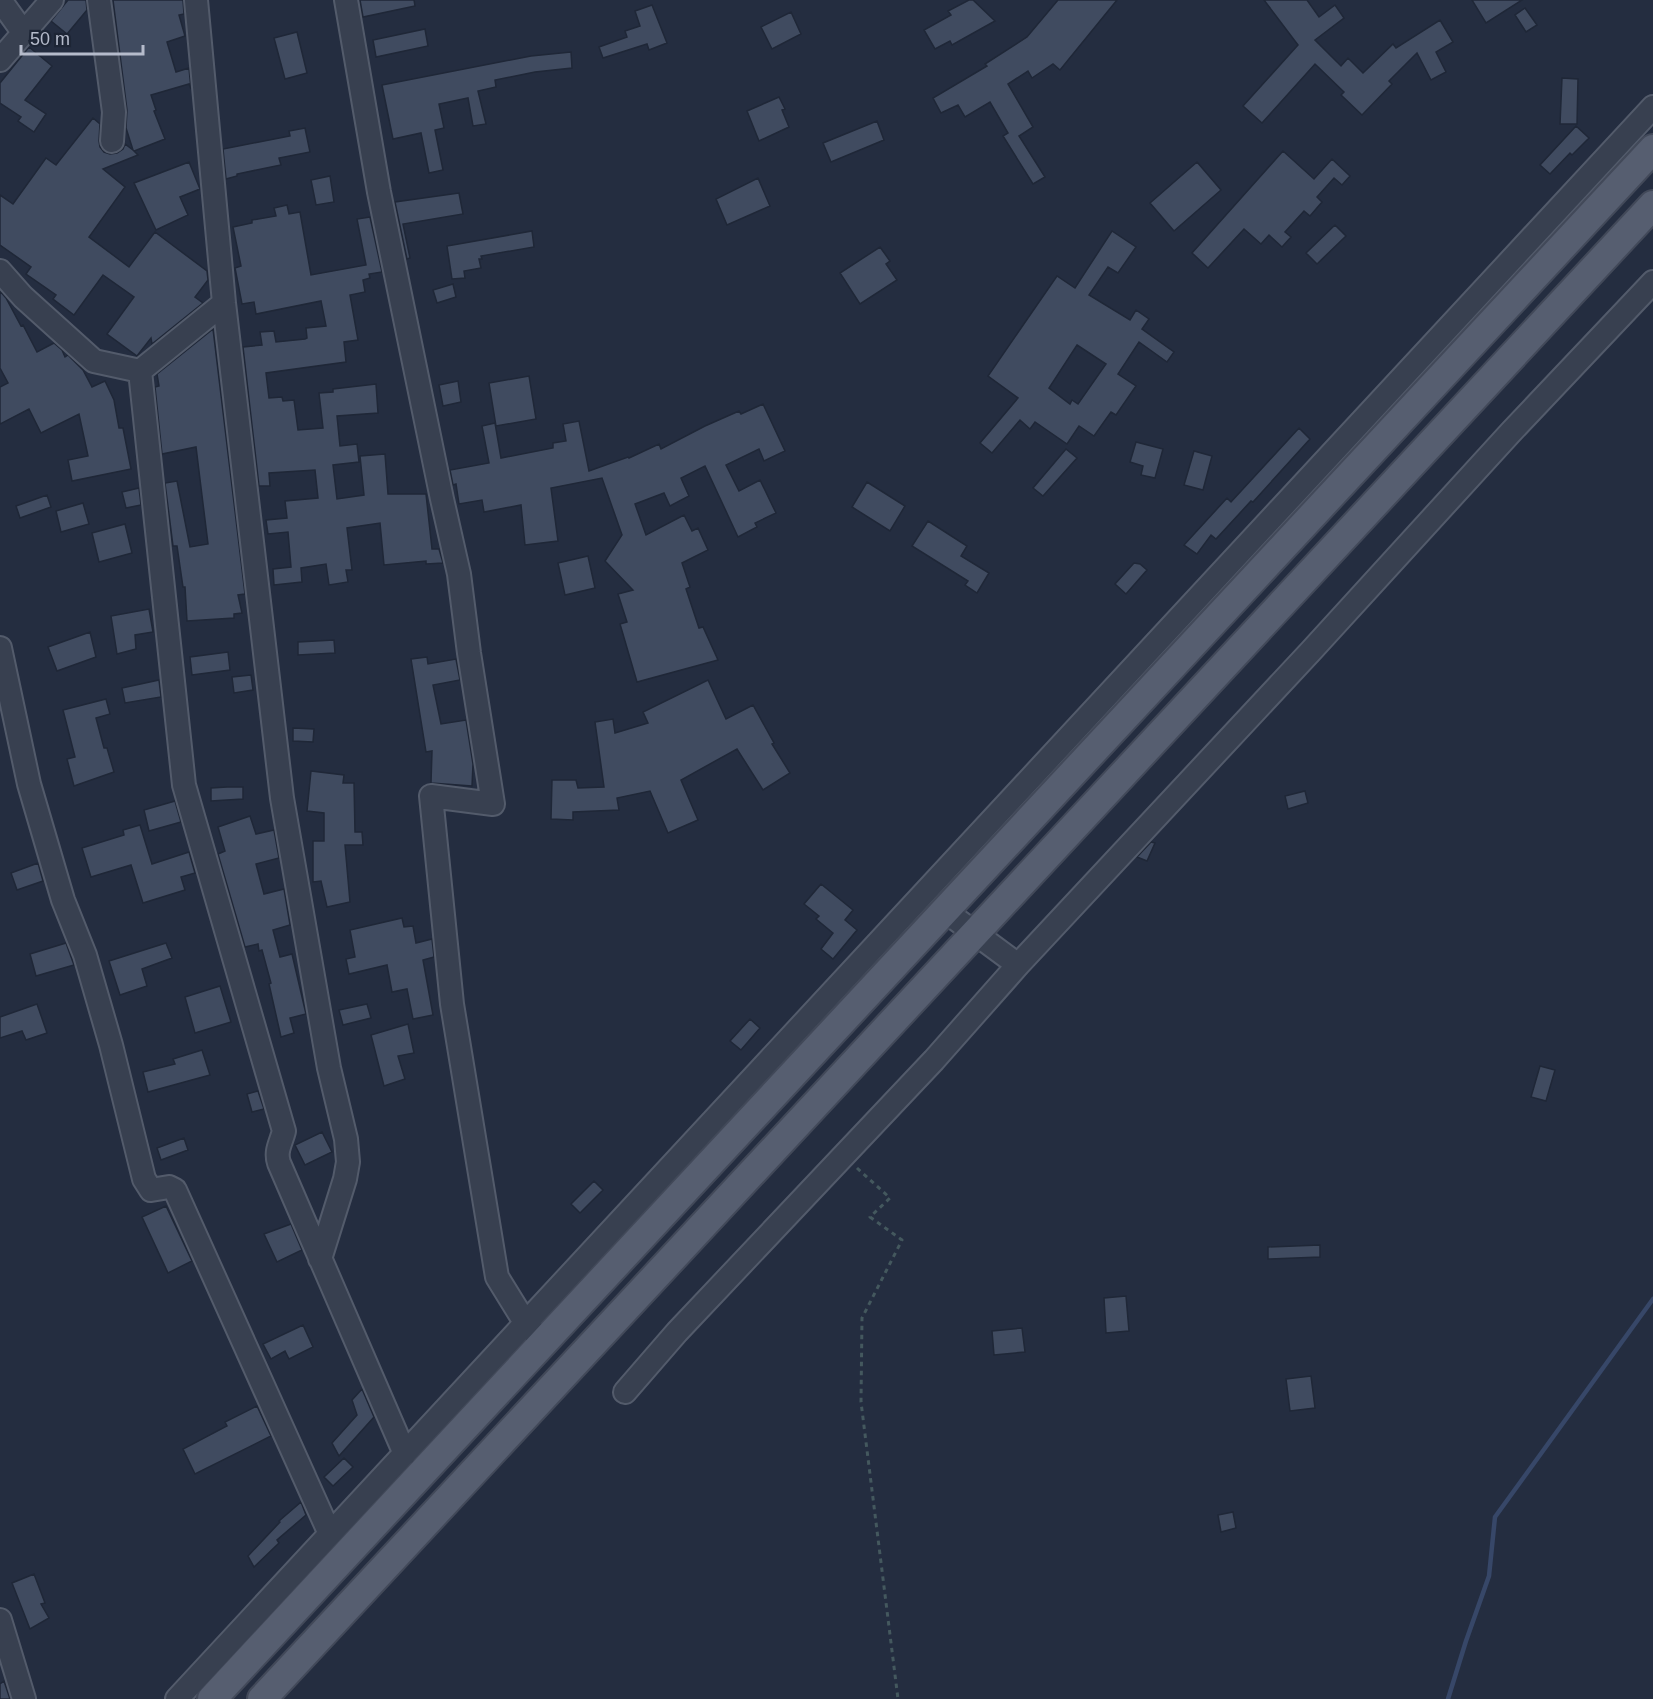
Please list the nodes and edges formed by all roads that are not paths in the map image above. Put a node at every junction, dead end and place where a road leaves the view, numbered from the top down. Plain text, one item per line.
1 (0, 0) edge
2 (52, 0) edge
3 (99, 0) edge
4 (196, 0) edge
5 (346, 0) edge
6 (23, 32) junction
7 (0, 60) edge
8 (1653, 107) edge
9 (112, 141) dead end
10 (1653, 149) edge
11 (1603, 203) junction
12 (1653, 205) edge
13 (1630, 230) junction
14 (0, 271) edge
15 (1653, 282) edge
16 (224, 303) junction
17 (140, 371) junction
18 (0, 648) edge
19 (945, 911) junction
20 (975, 932) junction
21 (1018, 965) junction
22 (320, 1259) junction
23 (535, 1333) junction
24 (625, 1392) dead end
25 (405, 1454) junction
26 (399, 1498) junction
27 (424, 1524) junction
28 (330, 1534) junction
29 (0, 1620) edge
30 (24, 1699) edge
31 (177, 1699) edge
32 (212, 1699) edge
33 (262, 1699) edge

1 - 6 street
2 - 6 street
3 - 9 street
4 - 16 street
5 - 23 street
6 - 7 street
8 - 23 street
10 - 11 main road
11 - 13 main road
11 - 19 main road
12 - 13 main road
13 - 20 main road
14 - 17 street
15 - 21 street
16 - 17 street
16 - 22 street
17 - 22 street
18 - 28 street
19 - 20 street
19 - 23 main road
20 - 21 street
20 - 27 main road
21 - 24 street
22 - 25 street
23 - 25 street
23 - 26 main road
25 - 28 street
26 - 27 main road
26 - 32 main road
27 - 33 main road
28 - 31 street
29 - 30 street

